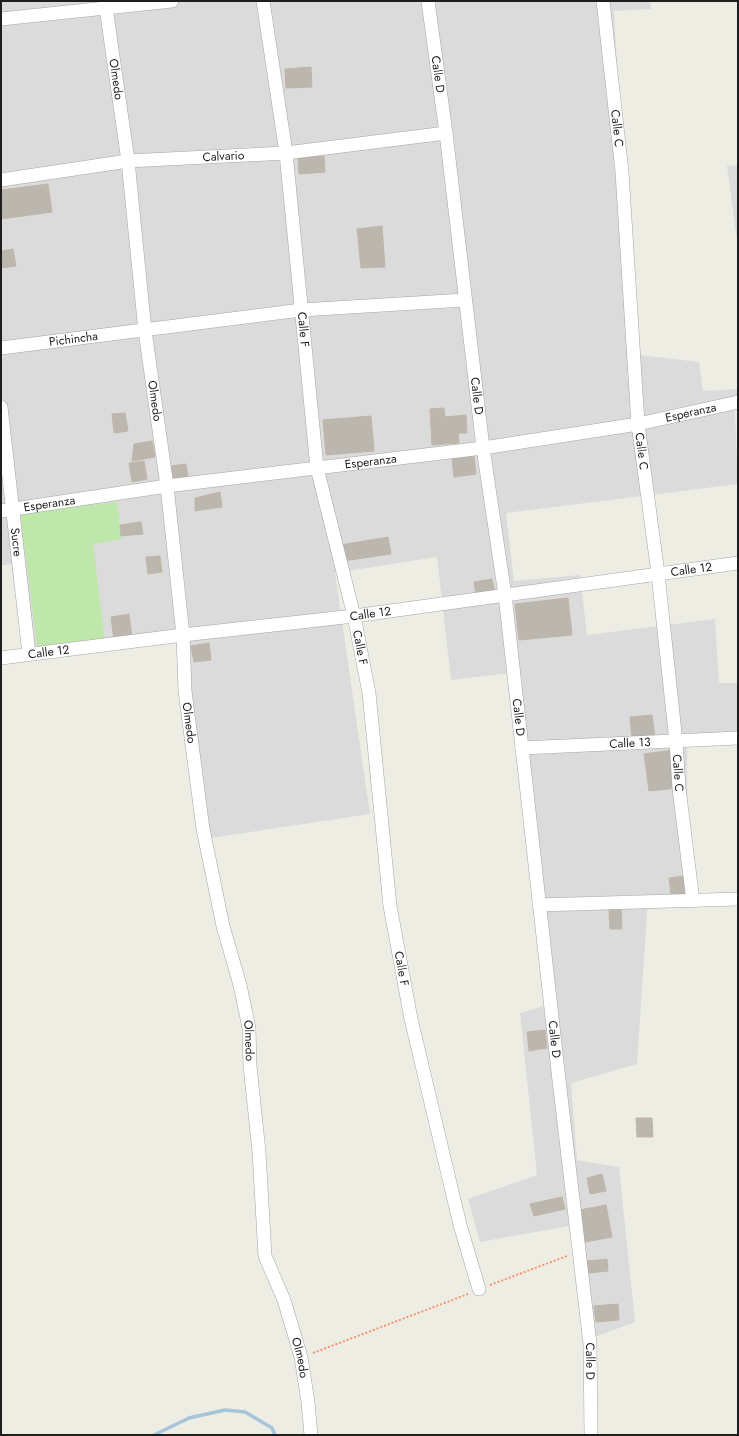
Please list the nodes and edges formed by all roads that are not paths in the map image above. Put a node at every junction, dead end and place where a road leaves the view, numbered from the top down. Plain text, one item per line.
1 (172, 1) edge
2 (263, 1) edge
3 (428, 1) edge
4 (602, 1) edge
5 (105, 5) edge
6 (1, 19) edge
7 (446, 133) junction
8 (286, 153) junction
9 (128, 161) junction
10 (1, 180) edge
11 (465, 300) junction
12 (301, 310) junction
13 (145, 331) junction
14 (1, 348) edge
15 (738, 402) edge
16 (1, 407) edge
17 (638, 424) junction
18 (483, 448) junction
19 (317, 468) junction
20 (167, 486) junction
21 (7, 511) edge
22 (738, 563) edge
23 (658, 574) junction
24 (504, 595) junction
25 (354, 616) junction
26 (182, 635) junction
27 (30, 654) junction
28 (1, 658) edge
29 (738, 738) edge
30 (676, 742) junction
31 (522, 748) junction
32 (738, 899) edge
33 (693, 901) junction
34 (539, 905) junction
35 (479, 1289) road end
36 (311, 1435) edge
37 (592, 1435) edge

1 - 5 street
2 - 8 street, Calle F
3 - 7 street, Calle D
4 - 17 street, Calle C
5 - 6 street
5 - 9 street, Olmedo
7 - 8 street, Calvario
7 - 11 street, Calle D
8 - 9 street, Calvario
8 - 12 street, Calle F
9 - 10 street, Calvario
9 - 13 street, Olmedo
11 - 12 street, Pichincha
11 - 18 street, Calle D
12 - 13 street, Pichincha
12 - 19 street, Calle F
13 - 14 street, Pichincha
13 - 20 street, Olmedo
15 - 17 street, Esperanza
16 - 21 street, Sucre
17 - 18 street, Esperanza
17 - 23 street, Calle C
18 - 19 street, Esperanza
18 - 24 street, Calle D
19 - 20 street, Esperanza
19 - 25 street, Calle F
20 - 21 street, Esperanza
20 - 26 street, Olmedo
21 - 27 street, Sucre
22 - 23 street, Calle 12
23 - 24 street, Calle 12
23 - 30 street, Calle C
24 - 25 street, Calle 12
24 - 31 street, Calle D
25 - 26 street, Calle 12
25 - 35 street, Calle F
26 - 27 street, Calle 12
26 - 36 street, Olmedo
27 - 28 street, Calle 12
29 - 30 street, Calle 13
30 - 31 street, Calle 13
30 - 33 street, Calle C
31 - 34 street, Calle D
32 - 33 street
33 - 34 street
34 - 37 street, Calle D

